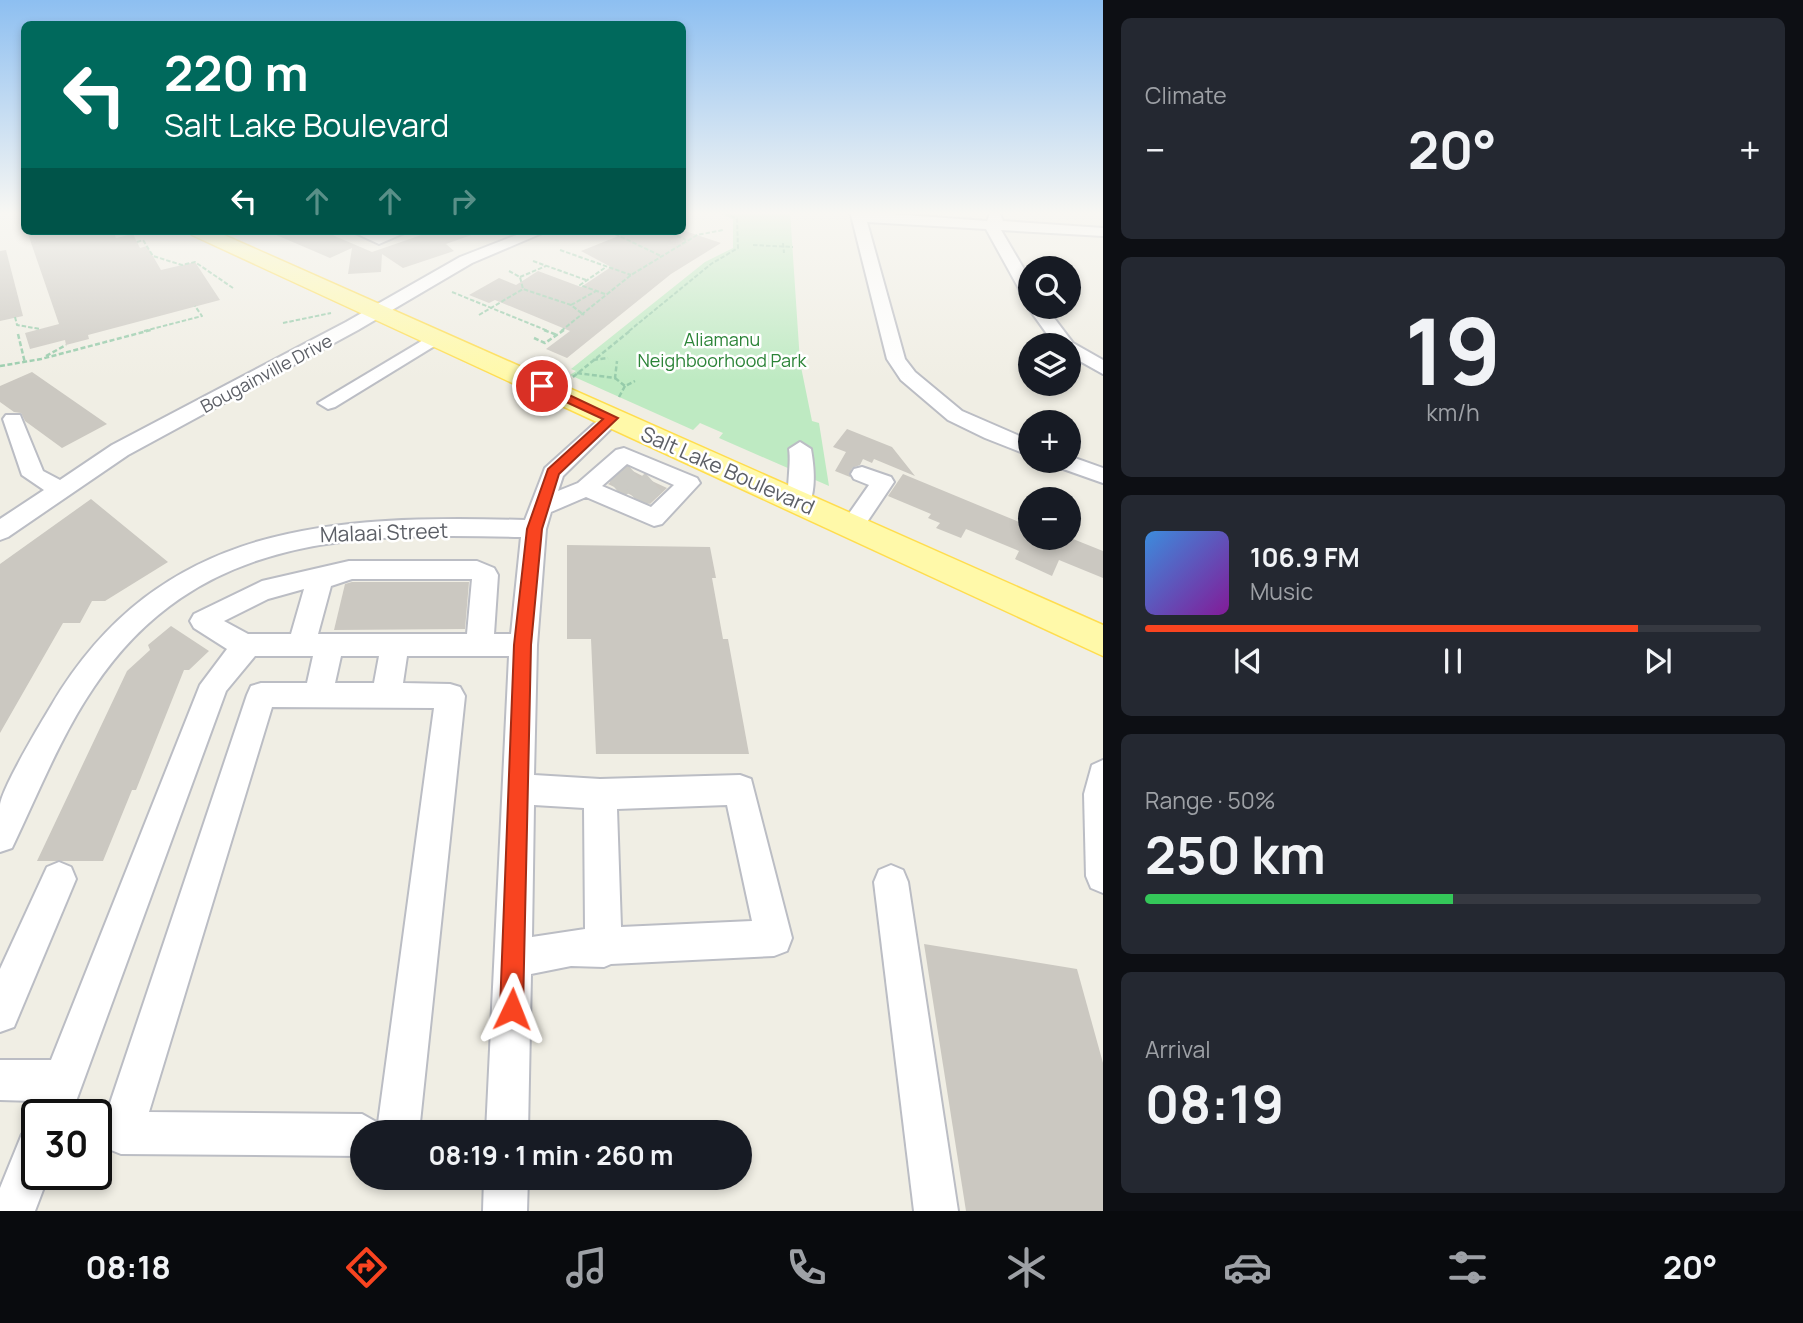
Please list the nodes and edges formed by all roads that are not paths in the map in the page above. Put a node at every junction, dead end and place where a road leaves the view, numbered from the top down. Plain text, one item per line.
1 (281, 268) edge
2 (453, 268) edge
3 (871, 268) edge
4 (378, 311) junction
5 (435, 338) junction
6 (1081, 354) edge
7 (1103, 368) edge
8 (328, 403) dead end
9 (615, 408) junction
10 (13, 419) dead end
11 (1018, 443) edge
12 (800, 449) dead end
13 (655, 468) junction
14 (1081, 468) edge
15 (862, 474) dead end
16 (1103, 477) edge
17 (60, 489) junction
18 (614, 495) junction
19 (799, 502) junction
20 (538, 518) junction
21 (853, 525) junction
22 (0, 531) edge
23 (320, 579) junction
24 (1103, 641) edge
25 (248, 645) junction
26 (315, 645) junction
27 (523, 645) junction
28 (395, 646) junction
29 (480, 646) junction
30 (318, 695) junction
31 (386, 696) junction
32 (1103, 775) edge
33 (518, 789) junction
34 (600, 794) junction
35 (0, 836) edge
36 (1103, 876) edge
37 (59, 880) dead end
38 (891, 882) dead end
39 (604, 949) junction
40 (513, 959) junction
41 (0, 1013) edge
42 (0, 1080) edge
43 (57, 1098) edge
44 (399, 1120) edge
45 (508, 1120) edge
46 (350, 1135) edge
47 (21, 1190) edge
48 (506, 1190) edge
49 (13, 1211) edge
50 (505, 1211) edge
51 (936, 1211) edge

1 - 4 main road, Salt Lake Boulevard
2 - 4 street, Bougainville Drive
3 - 11 street
4 - 5 main road, Salt Lake Boulevard
4 - 17 street, Bougainville Drive
5 - 8 street
5 - 9 main road, Salt Lake Boulevard
6 - 7 street
9 - 13 main road, Salt Lake Boulevard
9 - 20 street
10 - 17 street
12 - 19 street
13 - 18 street
13 - 18 street
13 - 19 main road, Salt Lake Boulevard
14 - 16 street
15 - 21 street
17 - 22 street, Bougainville Drive
18 - 20 street
19 - 21 main road, Salt Lake Boulevard
20 - 27 street
20 - 35 street, Malaai Street
21 - 24 main road, Salt Lake Boulevard
23 - 25 street
23 - 26 street
23 - 29 street
25 - 26 street
25 - 43 street
26 - 28 street
26 - 30 street
27 - 29 street
27 - 33 street
28 - 29 street
28 - 31 street
30 - 31 street
30 - 46 street
31 - 44 street
32 - 36 street
33 - 34 street
33 - 40 street
34 - 39 street
34 - 39 street
37 - 41 street
38 - 51 street
39 - 40 street
40 - 45 street
42 - 43 street
47 - 49 street
48 - 50 street

